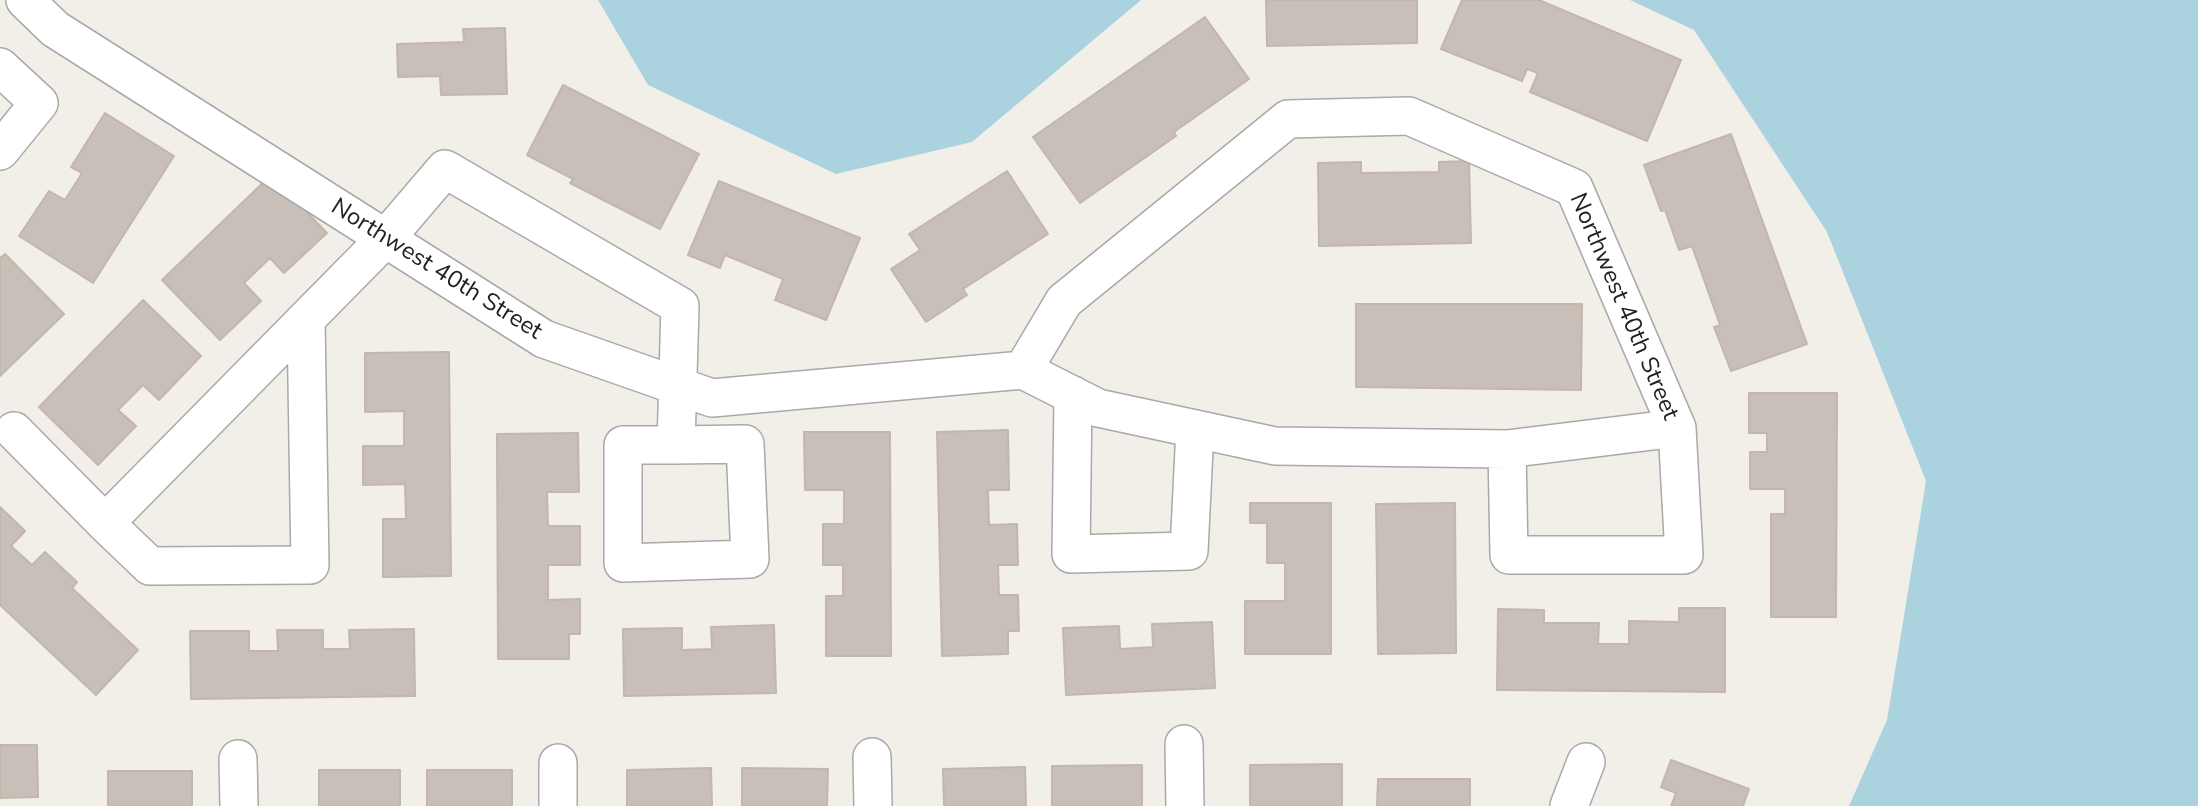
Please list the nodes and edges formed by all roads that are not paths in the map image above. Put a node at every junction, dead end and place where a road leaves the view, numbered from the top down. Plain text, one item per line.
1 (32, 3) edge
2 (0, 68) edge
3 (0, 151) edge
4 (386, 238) junction
5 (306, 320) junction
6 (1023, 370) junction
7 (679, 386) junction
8 (1073, 395) junction
9 (1677, 428) junction
10 (1195, 429) junction
11 (14, 431) dead end
12 (676, 445) junction
13 (1507, 449) junction
14 (105, 523) junction
15 (1184, 744) dead end
16 (872, 757) dead end
17 (238, 758) dead end
18 (1586, 762) dead end
19 (558, 763) dead end
20 (240, 806) edge
21 (558, 806) edge
22 (873, 806) edge
23 (1185, 806) edge
24 (1569, 806) edge

1 - 4 street, Northwest 40th Street
2 - 3 street
4 - 5 street
4 - 7 street, Northwest 40th Street
4 - 7 street
5 - 14 street
5 - 14 street
6 - 7 street, Northwest 40th Street
6 - 8 street, Northwest 40th Street
6 - 9 street, Northwest 40th Street
7 - 12 street
8 - 10 street, Northwest 40th Street
8 - 10 street
9 - 13 street, Northwest 40th Street
9 - 13 street
10 - 13 street, Northwest 40th Street
11 - 14 street
12 - 12 street
15 - 23 street
16 - 22 street
17 - 20 street
18 - 24 street
19 - 21 street

